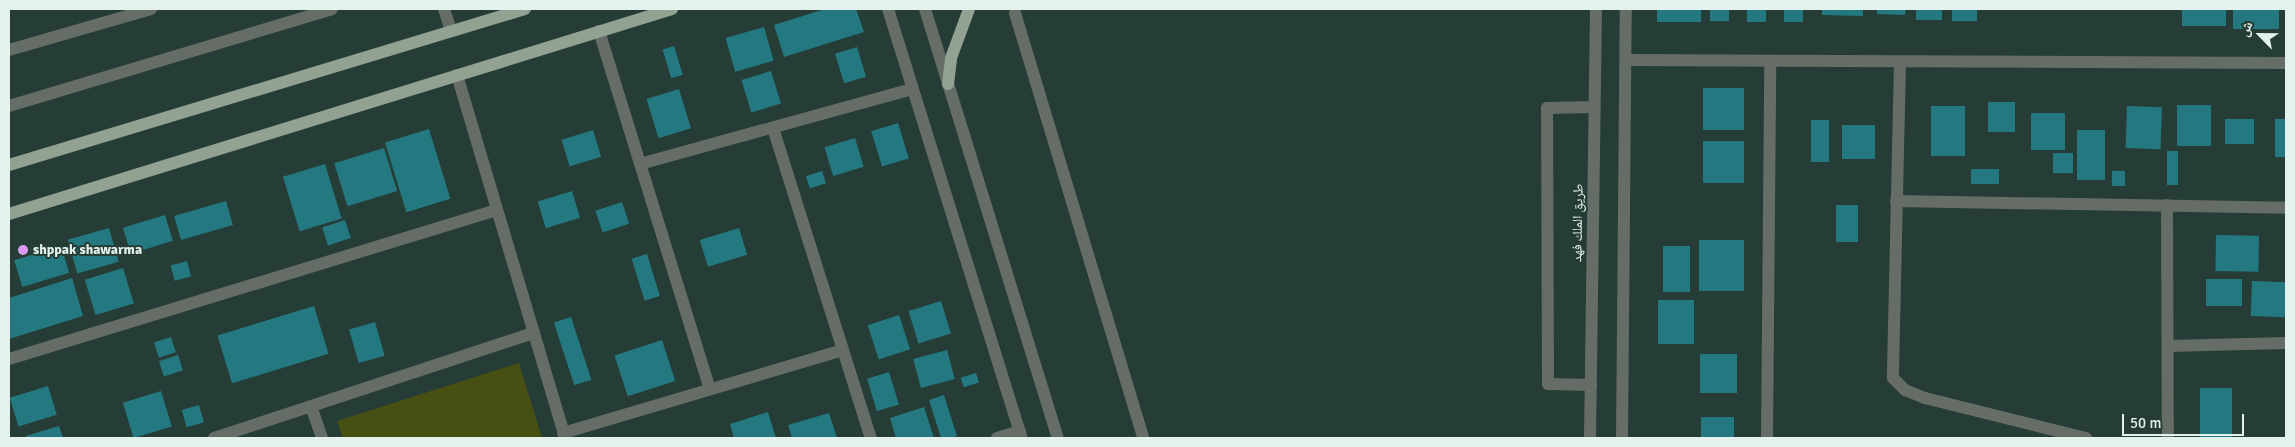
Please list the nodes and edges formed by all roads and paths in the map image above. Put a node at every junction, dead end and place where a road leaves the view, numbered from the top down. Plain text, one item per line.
1 (151, 9) edge
2 (332, 9) edge
3 (444, 9) edge
4 (526, 9) edge
5 (672, 9) edge
6 (888, 9) edge
7 (924, 9) edge
8 (970, 9) edge
9 (1596, 9) edge
10 (1626, 9) edge
11 (1015, 13) dead end
12 (451, 31) junction
13 (599, 31) junction
14 (9, 50) edge
15 (1626, 60) junction
16 (1770, 61) junction
17 (1900, 62) junction
18 (2286, 63) edge
19 (457, 75) junction
20 (948, 84) junction
21 (913, 90) junction
22 (9, 106) edge
23 (1594, 108) junction
24 (773, 128) junction
25 (640, 164) junction
26 (9, 165) edge
27 (1896, 201) junction
28 (2167, 205) junction
29 (2286, 208) edge
30 (497, 210) junction
31 (9, 214) edge
32 (534, 333) junction
33 (2286, 343) edge
34 (2168, 346) junction
35 (843, 350) junction
36 (9, 359) edge
37 (1591, 385) junction
38 (710, 389) junction
39 (311, 406) junction
40 (1021, 435) edge
41 (564, 436) edge
42 (214, 438) edge
43 (322, 438) edge
44 (871, 438) edge
45 (997, 438) edge
46 (1058, 438) edge
47 (1143, 438) edge
48 (1590, 438) edge
49 (1622, 438) edge
50 (1767, 438) edge
51 (2086, 438) edge
52 (2168, 438) edge

1 - 14 street
2 - 22 street
3 - 12 street
4 - 12 main road
5 - 13 main road
6 - 21 street
7 - 20 street
8 - 20 main road
9 - 23 street, طريق الملك فهد
10 - 15 street
11 - 47 street
12 - 26 main road
13 - 19 main road
13 - 25 street
15 - 16 street
15 - 49 street
16 - 17 street
16 - 50 street
17 - 18 street
17 - 27 street
19 - 30 street
19 - 31 main road
20 - 46 street
21 - 24 street
21 - 40 street
23 - 37 street, طريق الملك فهد
23 - 37 street
24 - 25 street
24 - 35 street
25 - 38 street
27 - 28 street
27 - 51 street
28 - 29 street
28 - 34 street
30 - 32 street
30 - 36 street
32 - 39 street
32 - 41 street
33 - 34 street
34 - 52 street
35 - 38 street
35 - 44 street
37 - 48 street, طريق الملك فهد
38 - 41 street
39 - 42 street
39 - 43 street
40 - 45 street

